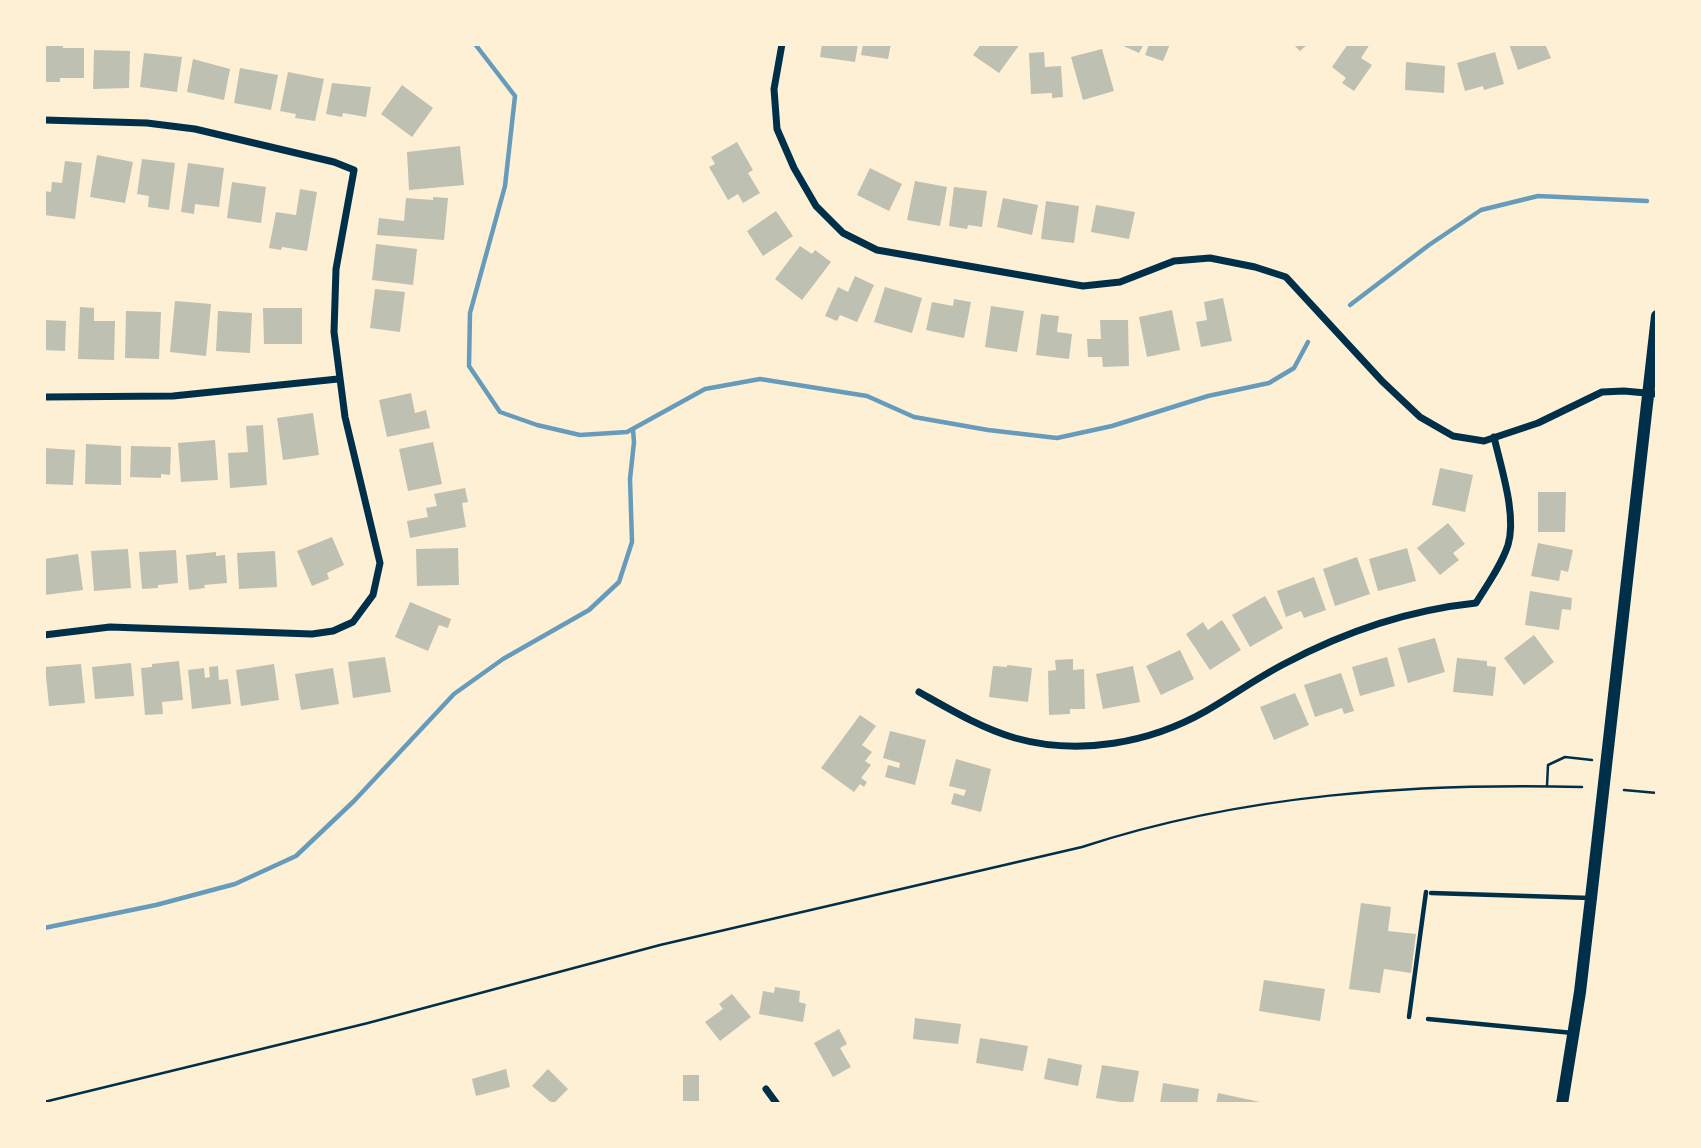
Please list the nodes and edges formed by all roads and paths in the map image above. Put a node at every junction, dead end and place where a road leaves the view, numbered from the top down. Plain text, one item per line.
1 (782, 44) edge
2 (44, 120) edge
3 (1657, 316) edge
4 (338, 379) junction
5 (1653, 394) edge
6 (44, 397) edge
7 (1494, 437) junction
8 (44, 635) edge
9 (919, 692) dead end
10 (1606, 760) junction
11 (1547, 786) junction
12 (1582, 787) dead end
13 (1624, 790) dead end
14 (1657, 793) edge
15 (1591, 898) junction
16 (1409, 1017) dead end
17 (1428, 1019) dead end
18 (1574, 1033) junction
19 (766, 1089) dead end
20 (44, 1102) edge
21 (777, 1104) edge
22 (1562, 1104) edge

1 - 7 street
2 - 4 street
3 - 5 street
4 - 6 street
4 - 8 street
5 - 7 street
5 - 10 street
7 - 9 street
10 - 11 path
10 - 15 street
11 - 12 path
11 - 20 path
13 - 14 path
15 - 16 lane
15 - 18 street
17 - 18 lane
18 - 22 street
19 - 21 street

